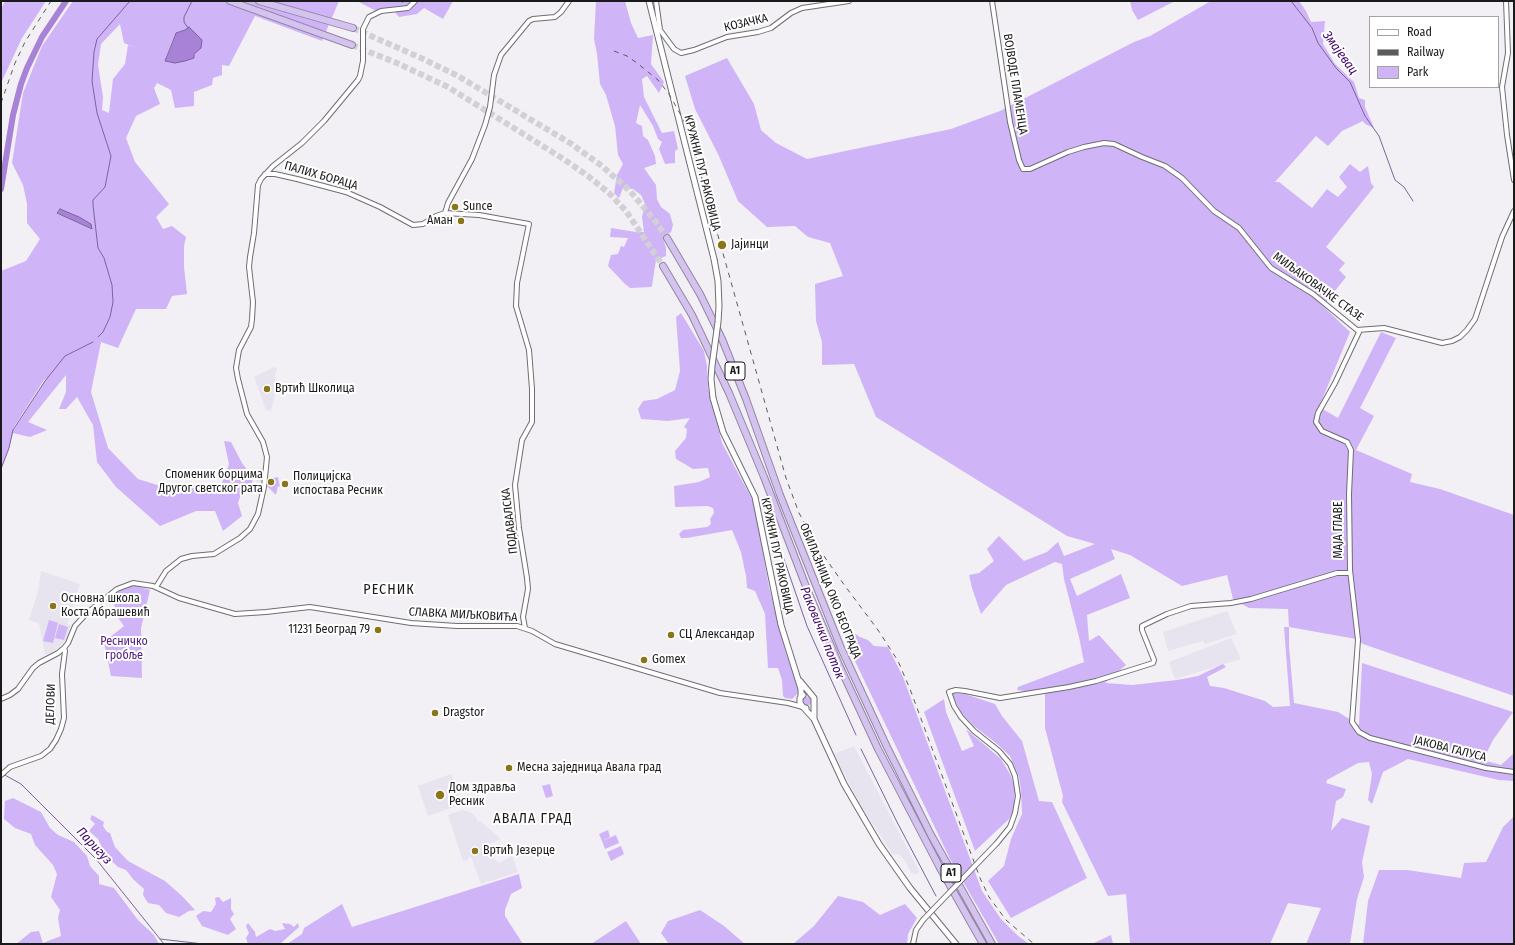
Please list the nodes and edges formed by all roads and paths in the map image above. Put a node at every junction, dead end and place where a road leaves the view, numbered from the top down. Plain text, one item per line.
1 (230, 1) edge
2 (258, 1) edge
3 (415, 1) edge
4 (569, 1) edge
5 (648, 1) edge
6 (656, 1) edge
7 (849, 1) edge
8 (992, 1) edge
9 (1506, 1) edge
10 (353, 28) tunnel mouth
11 (352, 45) tunnel mouth
12 (273, 166) junction
13 (1023, 169) joint
14 (265, 174) junction
15 (276, 174) junction
16 (1514, 180) edge
17 (1514, 211) edge
18 (446, 213) junction
19 (529, 224) joint
20 (667, 238) tunnel mouth
21 (663, 266) tunnel mouth
22 (1360, 330) junction
23 (1350, 572) junction
24 (156, 587) junction
25 (525, 628) junction
26 (64, 648) junction
27 (797, 675) junction
28 (810, 694) junction
29 (801, 697) junction
30 (1, 699) edge
31 (788, 703) junction
32 (814, 704) junction
33 (803, 707) junction
34 (814, 719) junction
35 (1382, 742) joint
36 (1514, 772) edge
37 (2, 774) edge
38 (913, 944) edge
39 (955, 944) edge
40 (983, 944) edge
41 (992, 944) edge

1 - 11 highway
2 - 10 highway
3 - 12 street
4 - 18 street
5 - 27 main road, КРУЖНИ ПУТ РАКОВИЦА, bridge
6 - 7 street, КОЗАЧКА
8 - 13 street, ВОЈВОДЕ ПЛАМЕНЦА
9 - 16 street
12 - 14 street
12 - 15 street
13 - 22 street, МИЉАКОВАЧКЕ СТАЗЕ
14 - 15 street, ПАЛИХ БОРАЦА
14 - 24 street
15 - 18 street, ПАЛИХ БОРАЦА
17 - 22 street, МИЉАКОВАЧКЕ СТАЗЕ
18 - 19 street, ПАЛИХ БОРАЦА
19 - 25 street, ПОДАВАЛСКА
20 - 41 highway, ОБИЛАЗНИЦА ОКО БЕОГРАДА / A1
21 - 40 highway, ОБИЛАЗНИЦА ОКО БЕОГРАДА / A1
22 - 23 street, МАЈА ГЛАВЕ
23 - 35 street, МАЈА ГЛАВЕ
23 - 38 street, bridge
24 - 25 street, СЛАВКА МИЉКОВИЋА
24 - 26 street, СЛАВКА МИЉКОВИЋА
25 - 31 street, СЛАВКА МИЉКОВИЋА
26 - 30 street
26 - 37 street, ДЕЛОВИ
27 - 28 main road, КРУЖНИ ПУТ РАКОВИЦА
27 - 29 main road, КРУЖНИ ПУТ РАКОВИЦА
28 - 29 main road
28 - 32 main road
29 - 31 street
29 - 33 main road
31 - 33 street, СЛАВКА МИЉКОВИЋА
32 - 33 main road
32 - 34 main road
33 - 34 main road
34 - 39 main road
35 - 36 street, ЈАКОВА ГАЛУСА

